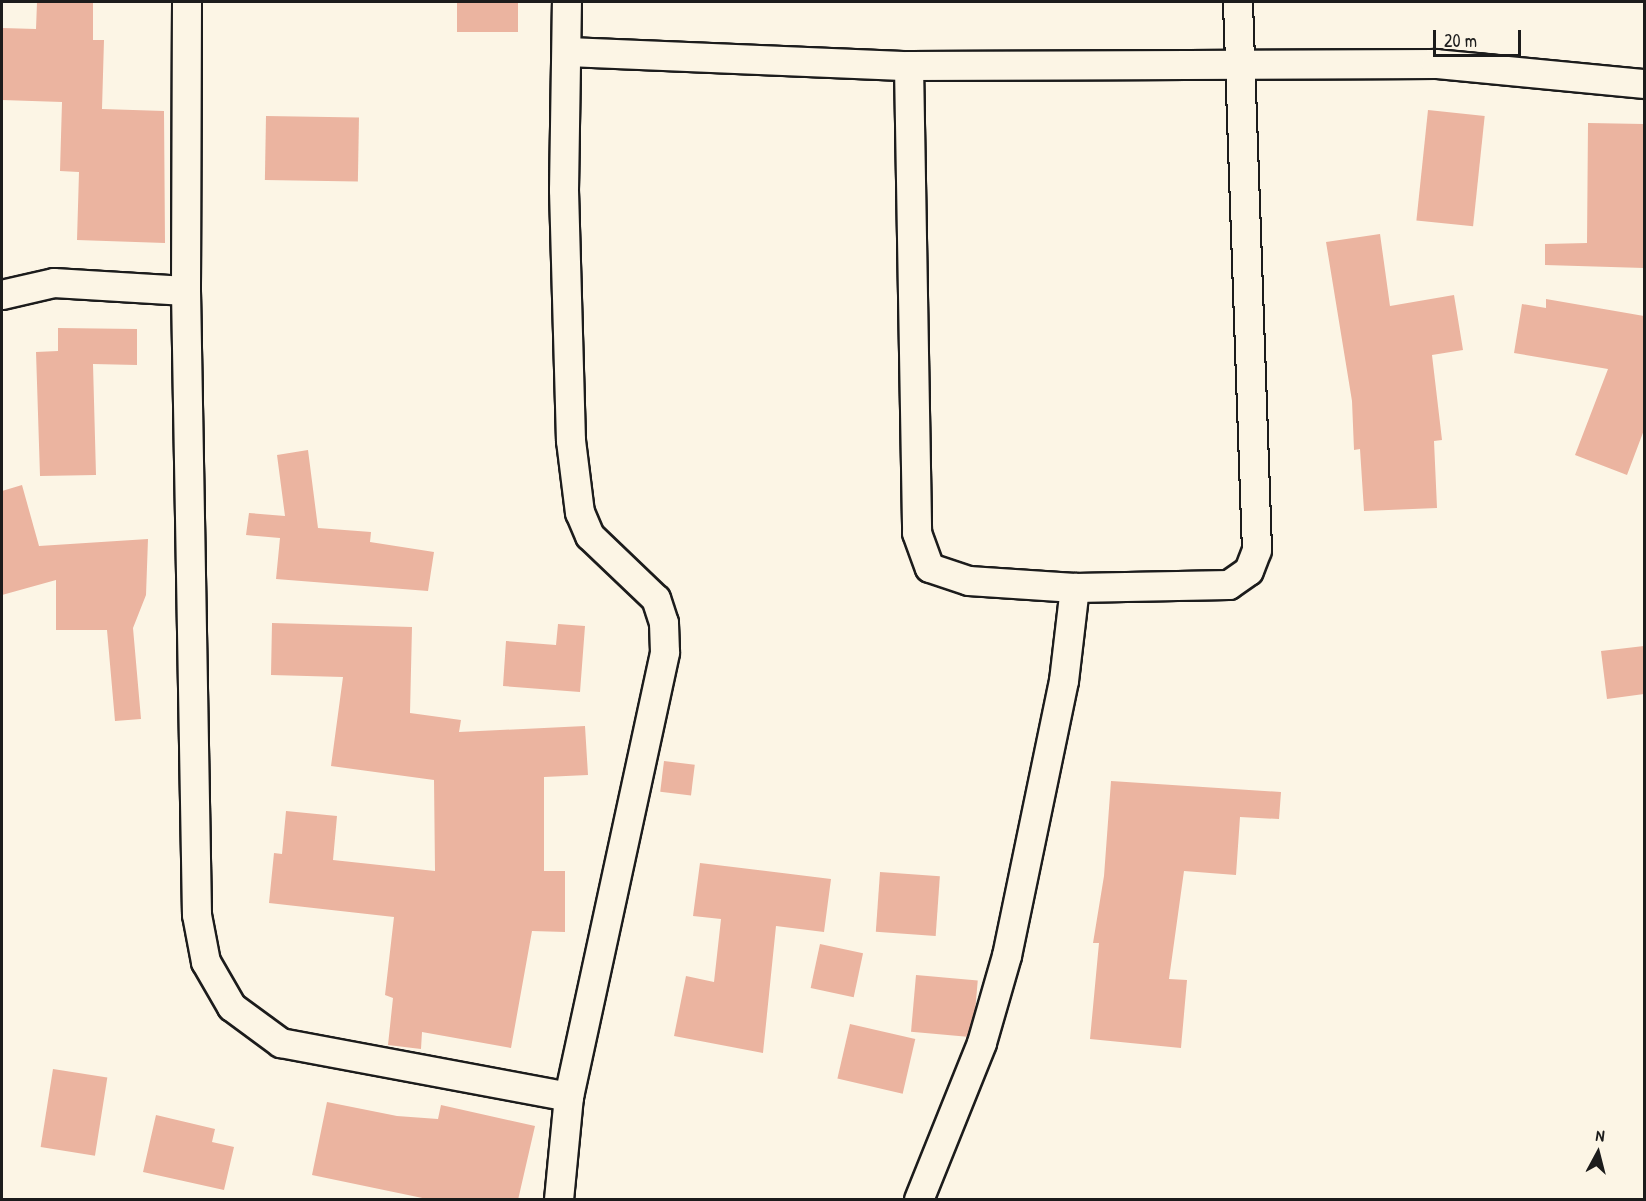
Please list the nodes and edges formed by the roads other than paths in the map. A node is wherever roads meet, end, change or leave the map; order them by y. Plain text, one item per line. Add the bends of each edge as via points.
1 (187, 2) edge
2 (567, 2) edge
3 (1238, 2) edge
4 (568, 52) junction
5 (909, 66) junction
6 (1241, 68) junction
7 (1644, 84) edge
8 (186, 291) junction
9 (2, 295) edge
10 (1075, 588) junction
11 (569, 1097) junction
12 (559, 1200) edge
13 (919, 1200) edge

1 - 8 street
2 - 4 street
3 - 6 street
4 - 5 street
4 - 11 street via 564,190 571,441 580,513 590,536 656,599 664,623 665,652
5 - 6 street
5 - 10 street via 917,533 921,554 930,568 944,576
6 - 7 street via 1436,64
6 - 10 street via 1257,550 1249,571 1229,585
8 - 9 street via 54,283
8 - 11 street via 197,915 206,962 232,1007 281,1043
10 - 13 street via 1065,681 1006,956 982,1043
11 - 12 street

